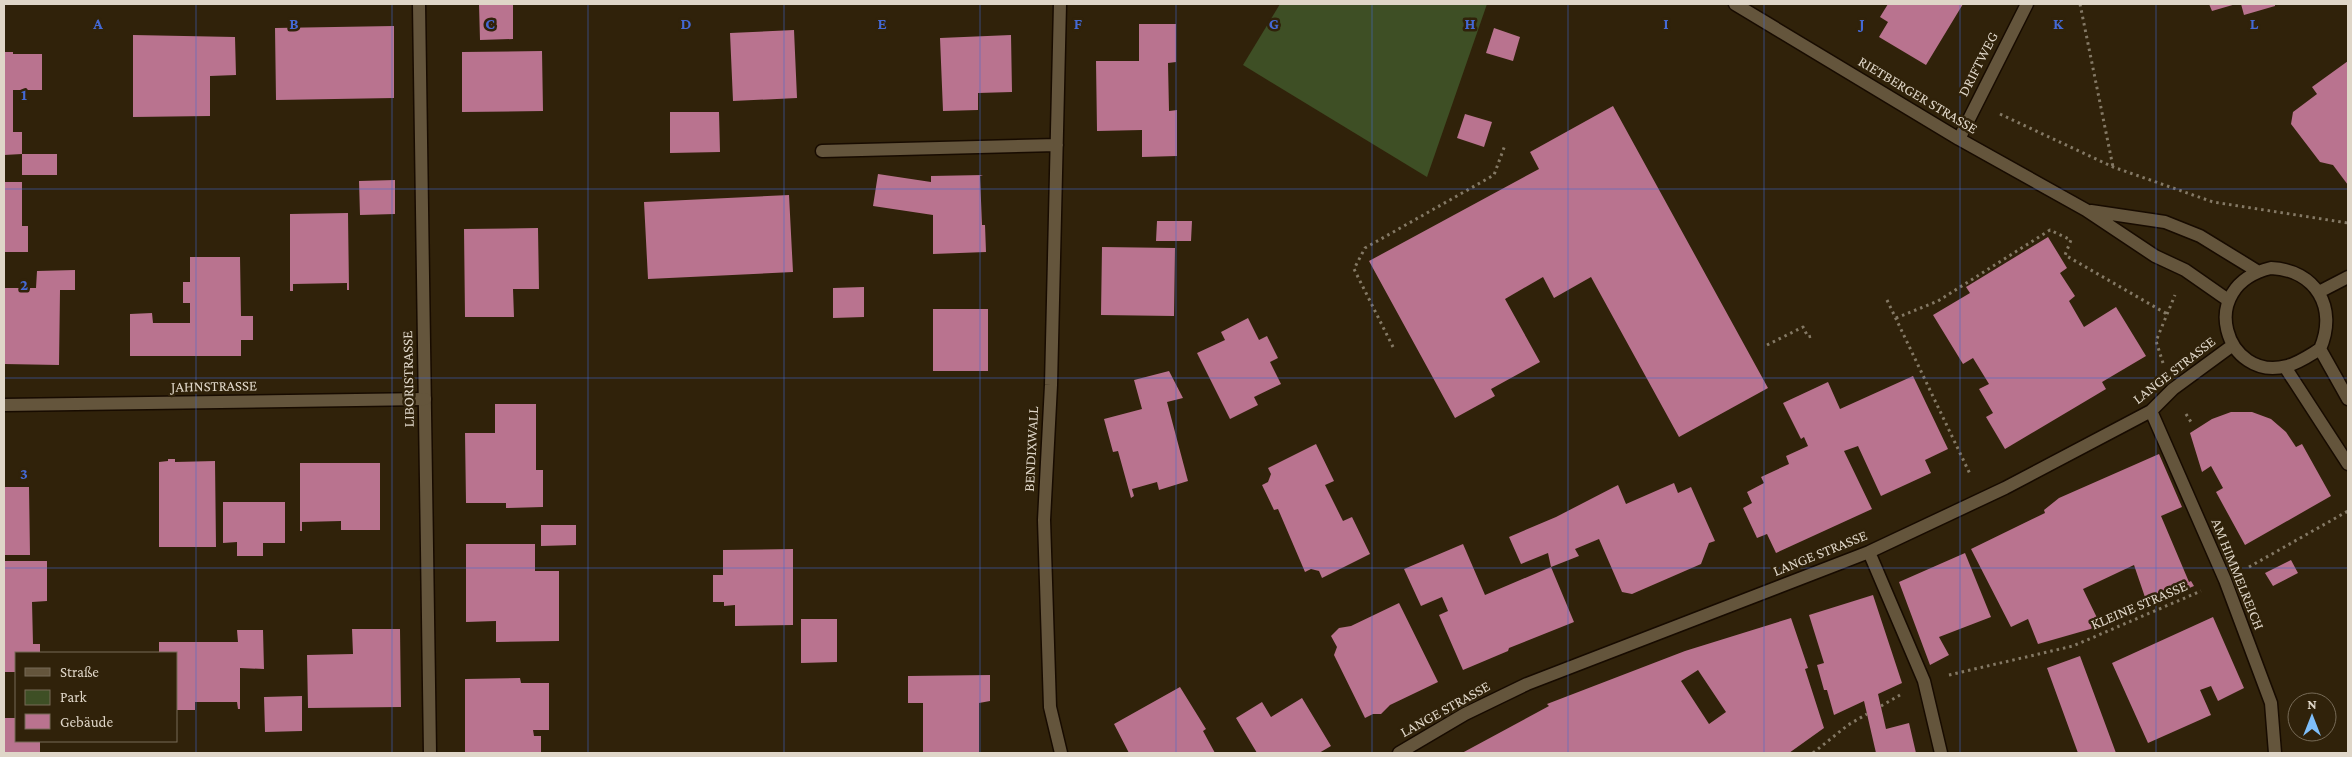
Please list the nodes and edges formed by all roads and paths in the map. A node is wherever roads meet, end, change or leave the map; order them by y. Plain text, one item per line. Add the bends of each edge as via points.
1 (420, 4) edge
2 (1060, 4) edge
3 (1735, 4) edge
4 (2027, 4) edge
5 (2080, 4) edge
6 (1977, 103) junction
7 (1959, 139) junction
8 (1057, 145) junction
9 (1505, 145) dead end
10 (822, 151) dead end
11 (2113, 167) junction
12 (2086, 210) junction
13 (2348, 223) edge
14 (2185, 270) junction
15 (2257, 271) junction
16 (2348, 277) edge
17 (2319, 292) junction
18 (1887, 300) dead end
19 (2228, 300) junction
20 (2167, 314) junction
21 (1896, 318) junction
22 (1812, 336) dead end
23 (1767, 345) dead end
24 (2233, 345) junction
25 (1393, 347) dead end
26 (2320, 349) junction
27 (2285, 367) junction
28 (2172, 390) junction
29 (424, 398) junction
30 (2348, 399) edge
31 (4, 405) edge
32 (2151, 412) junction
33 (2191, 422) dead end
34 (2348, 464) edge
35 (1982, 500) junction
36 (2348, 511) edge
37 (1869, 552) junction
38 (2225, 580) junction
39 (1924, 681) junction
40 (1867, 714) dead end
41 (430, 753) edge
42 (1061, 753) edge
43 (1399, 753) edge
44 (1813, 753) edge
45 (1941, 753) edge
46 (2275, 753) edge

1 - 29 street, LIBORISTRASSE
2 - 8 street, BENDIXWALL
3 - 7 street, RIETBERGER STRASSE
4 - 6 street, DRIFTWEG
5 - 11 path
6 - 7 street, DRIFTWEG
6 - 11 path
7 - 12 street, RIETBERGER STRASSE
8 - 10 street
8 - 42 street, BENDIXWALL via 1044,520 1050,707
9 - 25 path via 1494,174 1365,248 1354,269
11 - 13 path via 2213,202
12 - 14 street, RIETBERGER STRASSE via 2155,256
12 - 15 street, RIETBERGER STRASSE via 2165,222 2200,236
14 - 19 street, RIETBERGER STRASSE
14 - 20 path
15 - 17 street via 2285,268 2310,281
15 - 19 street via 2240,283
16 - 17 street
17 - 26 street via 2328,325
18 - 21 path
19 - 24 street, LANGE STRASSE via 2226,323
20 - 21 path via 2065,255 2071,240 2050,230 1938,301
20 - 28 path via 2156,341
21 - 35 path
22 - 23 path via 1808,337 1803,327
24 - 27 street, LANGE STRASSE via 2256,364 2270,368
24 - 28 street, LANGE STRASSE
26 - 27 street, LANGE STRASSE
26 - 30 street
27 - 34 street
28 - 32 street, LANGE STRASSE
28 - 33 path
29 - 31 street, JAHNSTRASSE
29 - 41 street, LIBORISTRASSE
32 - 35 street, LANGE STRASSE
32 - 38 street, AM HIMMELREICH
35 - 37 street, LANGE STRASSE
36 - 38 path, KLEINE STRASSE
37 - 39 street
37 - 43 street, LANGE STRASSE via 1527,684 1465,714
38 - 39 path, KLEINE STRASSE via 2073,646
38 - 46 street, AM HIMMELREICH via 2271,703
39 - 45 street
40 - 44 path

